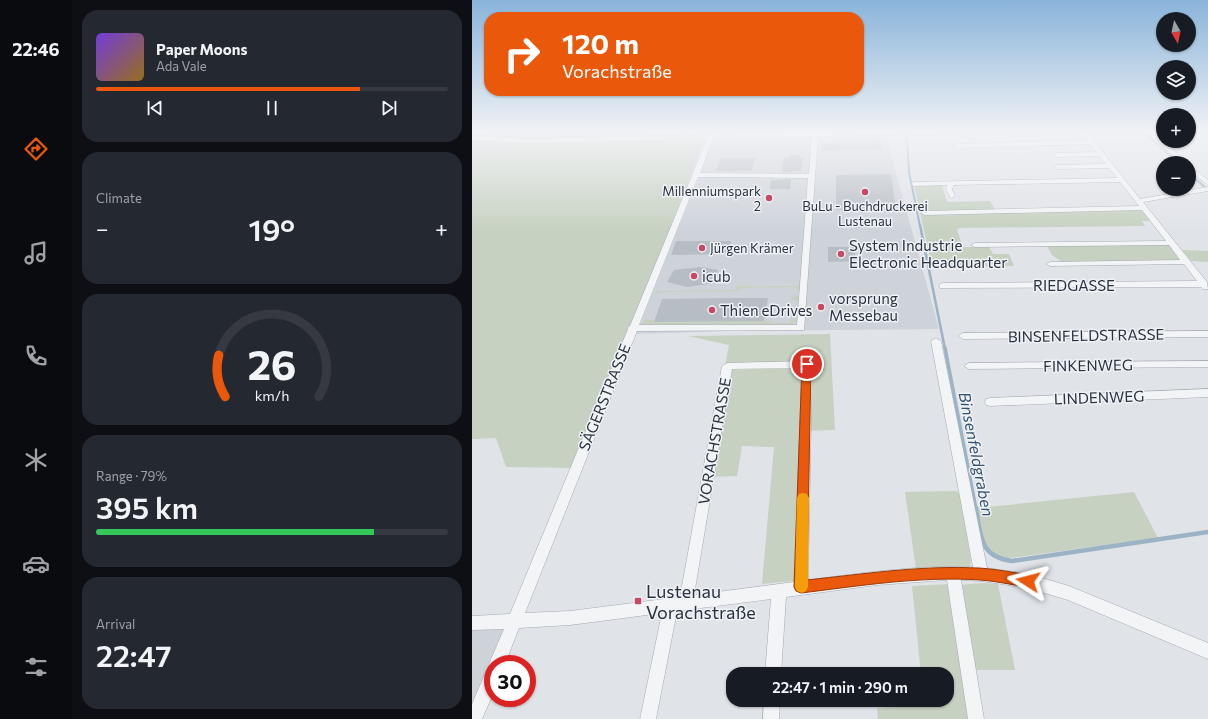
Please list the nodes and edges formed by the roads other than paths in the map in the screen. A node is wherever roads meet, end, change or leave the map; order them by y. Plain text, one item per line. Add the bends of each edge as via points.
1 (698, 166) edge
2 (813, 166) edge
3 (1111, 166) joint
4 (1057, 167) dead end
5 (1196, 173) edge
6 (694, 175) junction
7 (812, 176) junction
8 (1122, 180) junction
9 (952, 183) junction
10 (1208, 183) edge
11 (914, 184) dead end
12 (1205, 189) edge
13 (952, 196) dead end
14 (1138, 200) junction
15 (1144, 208) junction
16 (925, 212) dead end
17 (1172, 243) junction
18 (975, 246) dead end
19 (1187, 262) junction
20 (1050, 264) dead end
21 (943, 286) dead end
22 (1206, 286) edge
23 (632, 328) junction
24 (1208, 334) edge
25 (963, 336) dead end
26 (936, 341) dead end
27 (1208, 364) edge
28 (969, 366) dead end
29 (1208, 393) edge
30 (990, 402) dead end
31 (953, 573) junction
32 (981, 574) junction
33 (801, 587) junction
34 (779, 590) junction
35 (678, 602) junction
36 (514, 621) junction
37 (472, 623) edge
38 (1208, 651) edge
39 (501, 655) edge
40 (774, 667) edge
41 (484, 695) edge
42 (772, 707) edge
43 (474, 719) edge
44 (648, 719) edge
45 (771, 719) edge
46 (976, 719) edge

1 - 6 street, SÄGERSTRASSE
2 - 7 street
3 - 4 street
3 - 8 street
5 - 10 street
6 - 7 street
6 - 23 street, SÄGERSTRASSE
7 - 23 street via 801,328
8 - 9 street
8 - 14 street
9 - 11 street
9 - 13 street via 949,189
12 - 14 street
14 - 15 street
15 - 16 street
15 - 17 street
17 - 18 street
17 - 19 street
19 - 20 street
19 - 22 street
21 - 22 street, RIEDGASSE
23 - 36 street, SÄGERSTRASSE
24 - 25 street, BINSENFELDSTRASSE
26 - 32 street
27 - 28 street, FINKENWEG
29 - 30 street, LINDENWEG
31 - 32 street
31 - 33 street
31 - 46 street
32 - 38 street via 1047,585
33 - 34 street
33 - 35 street, VORACHSTRASSE via 807,364 727,366
34 - 35 street
34 - 40 street
35 - 36 street via 570,618
35 - 44 street, VORACHSTRASSE
36 - 37 street
36 - 39 street, SÄGERSTRASSE
41 - 43 street
42 - 45 street

